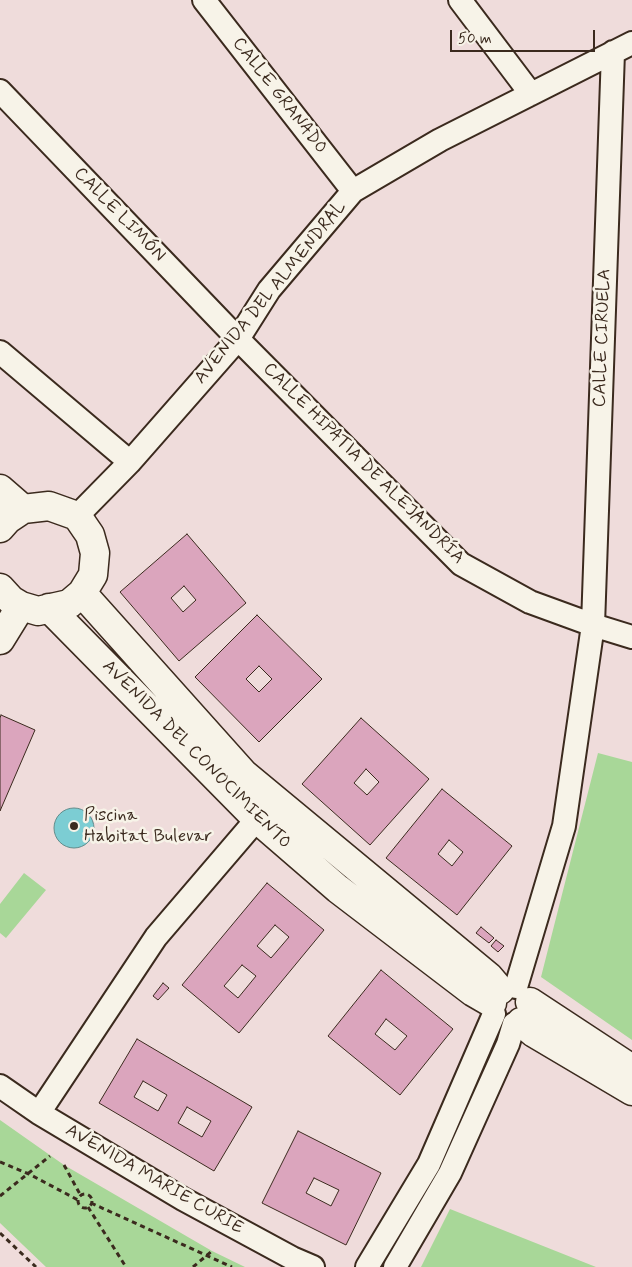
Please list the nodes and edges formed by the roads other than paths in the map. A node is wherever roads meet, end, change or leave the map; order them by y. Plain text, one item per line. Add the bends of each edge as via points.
1 (204, 0) edge
2 (460, 0) edge
3 (623, 47) edge
4 (0, 92) edge
5 (531, 94) junction
6 (354, 191) junction
7 (238, 339) junction
8 (0, 352) edge
9 (130, 462) junction
10 (0, 489) edge
11 (23, 509) junction
12 (77, 516) junction
13 (0, 528) edge
14 (0, 588) edge
15 (82, 593) junction
16 (21, 606) junction
17 (49, 608) junction
18 (592, 625) junction
19 (632, 637) edge
20 (0, 640) edge
21 (257, 819) junction
22 (509, 1006) junction
23 (632, 1069) edge
24 (0, 1086) edge
25 (632, 1091) edge
26 (39, 1112) junction
27 (313, 1267) edge
28 (366, 1267) edge
29 (395, 1267) edge

1 - 6 street, CALLE GRANADO
2 - 5 street
3 - 5 street, AVENIDA DEL ALMENDRAL
3 - 18 street, CALLE CIRUELA
4 - 7 street, CALLE LIMÓN
5 - 6 street, AVENIDA DEL ALMENDRAL via 440,140
6 - 7 street, AVENIDA DEL ALMENDRAL via 269,290
7 - 9 street, AVENIDA DEL ALMENDRAL
7 - 18 street, CALLE HIPATIA DE ALEJANDRÍA via 461,564 530,602
8 - 9 street
9 - 12 street, AVENIDA DEL ALMENDRAL
10 - 11 street
11 - 12 street via 49,506
11 - 13 street
12 - 15 street via 90,535 95,553 93,575
14 - 16 street
15 - 17 street via 69,604
15 - 22 street, AVENIDA DEL CONOCIMIENTO via 244,774 489,977
16 - 17 street via 38,611
16 - 20 street
17 - 21 street, AVENIDA DEL CONOCIMIENTO
18 - 19 street, CALLE HIPATIA DE ALEJANDRÍA
18 - 22 street, CALLE CIRUELA via 564,826
21 - 22 street, AVENIDA DEL CONOCIMIENTO via 338,889 473,992
21 - 26 street via 156,937
22 - 23 street, AVENIDA DEL CONOCIMIENTO
22 - 25 street, AVENIDA DEL CONOCIMIENTO via 534,1033
22 - 28 street via 429,1164
22 - 29 street via 508,1044 450,1173
24 - 26 street, AVENIDA MARIE CURIE
26 - 27 street, AVENIDA MARIE CURIE via 183,1199

